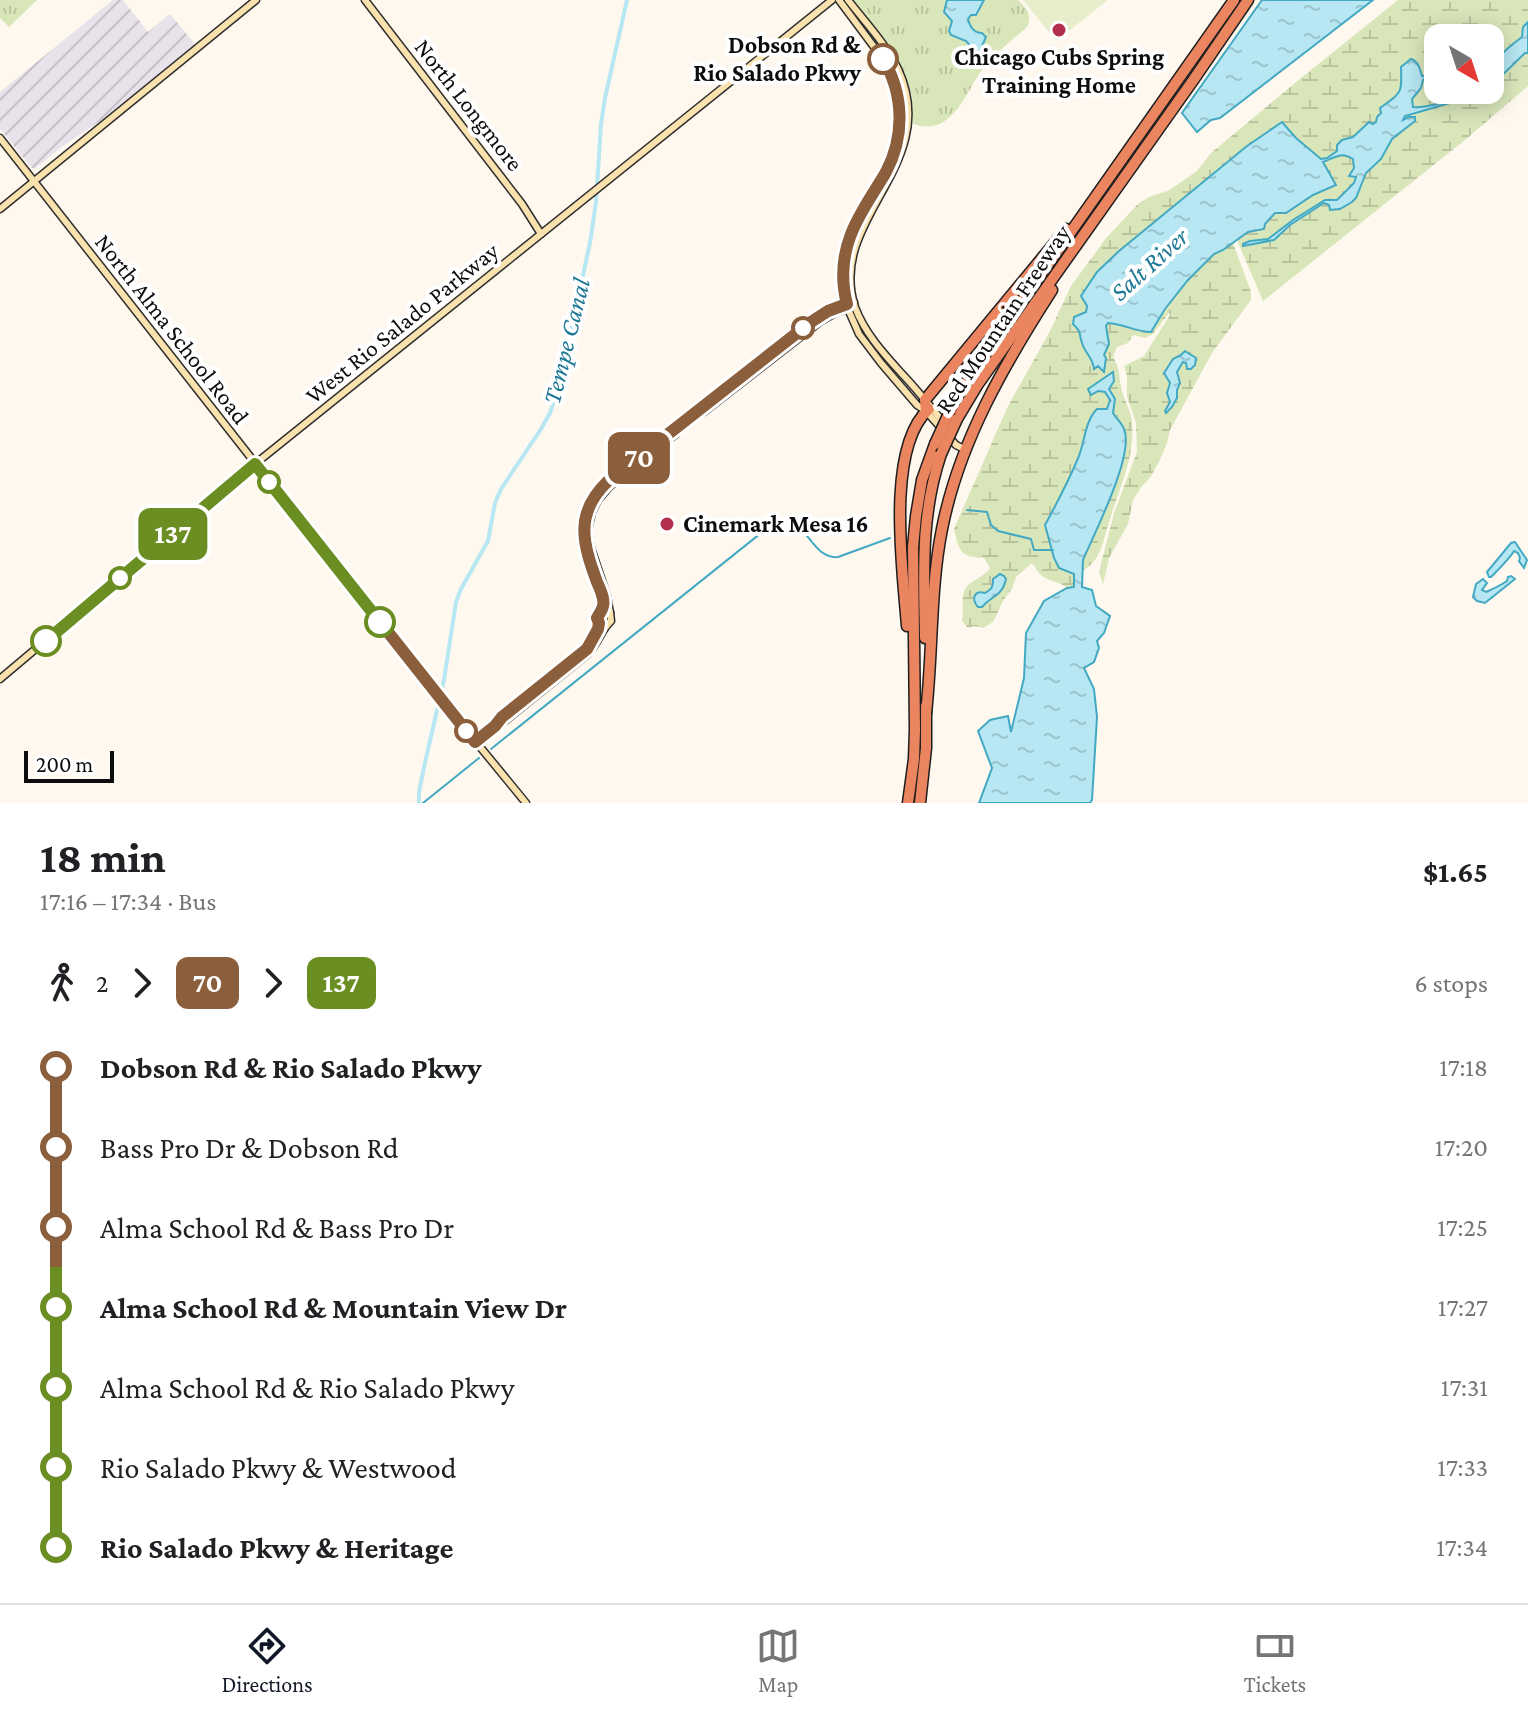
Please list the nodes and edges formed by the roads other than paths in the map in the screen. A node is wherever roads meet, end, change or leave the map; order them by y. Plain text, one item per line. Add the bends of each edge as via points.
1 (256, 0) edge
2 (365, 0) edge
3 (832, 0) edge
4 (839, 0) edge
5 (848, 0) edge
6 (1251, 0) edge
7 (1230, 3) edge
8 (0, 138) edge
9 (33, 181) junction
10 (876, 196) junction
11 (1087, 208) junction
12 (0, 209) edge
13 (541, 234) junction
14 (1073, 249) junction
15 (851, 305) junction
16 (927, 406) junction
17 (953, 415) junction
18 (964, 449) junction
19 (255, 464) junction
20 (601, 611) junction
21 (610, 613) junction
22 (603, 624) junction
23 (914, 655) junction
24 (0, 679) edge
25 (926, 713) junction
26 (475, 742) junction
27 (526, 803) edge
28 (908, 803) edge
29 (920, 803) edge

1 - 9 main road
2 - 13 main road, North Longmore
3 - 13 main road, West Rio Salado Parkway
4 - 10 main road via 880,54 899,100 895,151
5 - 10 main road via 892,59 907,103 901,154
6 - 14 highway, Red Mountain Freeway
7 - 11 highway, Red Mountain Freeway
8 - 9 main road, North Alma School Road
9 - 12 main road
9 - 19 main road, North Alma School Road
10 - 15 main road via 855,246
10 - 15 main road via 851,234 846,252 843,271
11 - 16 highway
11 - 17 highway, Red Mountain Freeway via 961,390
13 - 19 main road, West Rio Salado Parkway
14 - 17 highway, Red Mountain Freeway
14 - 18 highway via 994,384
15 - 16 main road via 865,343 917,405
15 - 20 main road via 811,322 598,492 587,511 583,535 602,596
15 - 21 main road via 811,328 602,494 588,533
16 - 18 main road
16 - 23 highway via 909,446 901,488 907,630
17 - 23 highway, Red Mountain Freeway, bridge via 935,444 916,516
17 - 25 highway, Red Mountain Freeway, bridge via 931,488 923,549
18 - 25 highway via 939,547
19 - 24 main road, West Rio Salado Parkway
19 - 26 main road, North Alma School Road
20 - 21 main road
20 - 22 main road via 597,618
21 - 22 main road via 612,619
22 - 26 main road via 596,645 583,659
23 - 28 highway, Red Mountain Freeway via 914,759
25 - 29 highway, Red Mountain Freeway
26 - 27 main road, North Alma School Road

